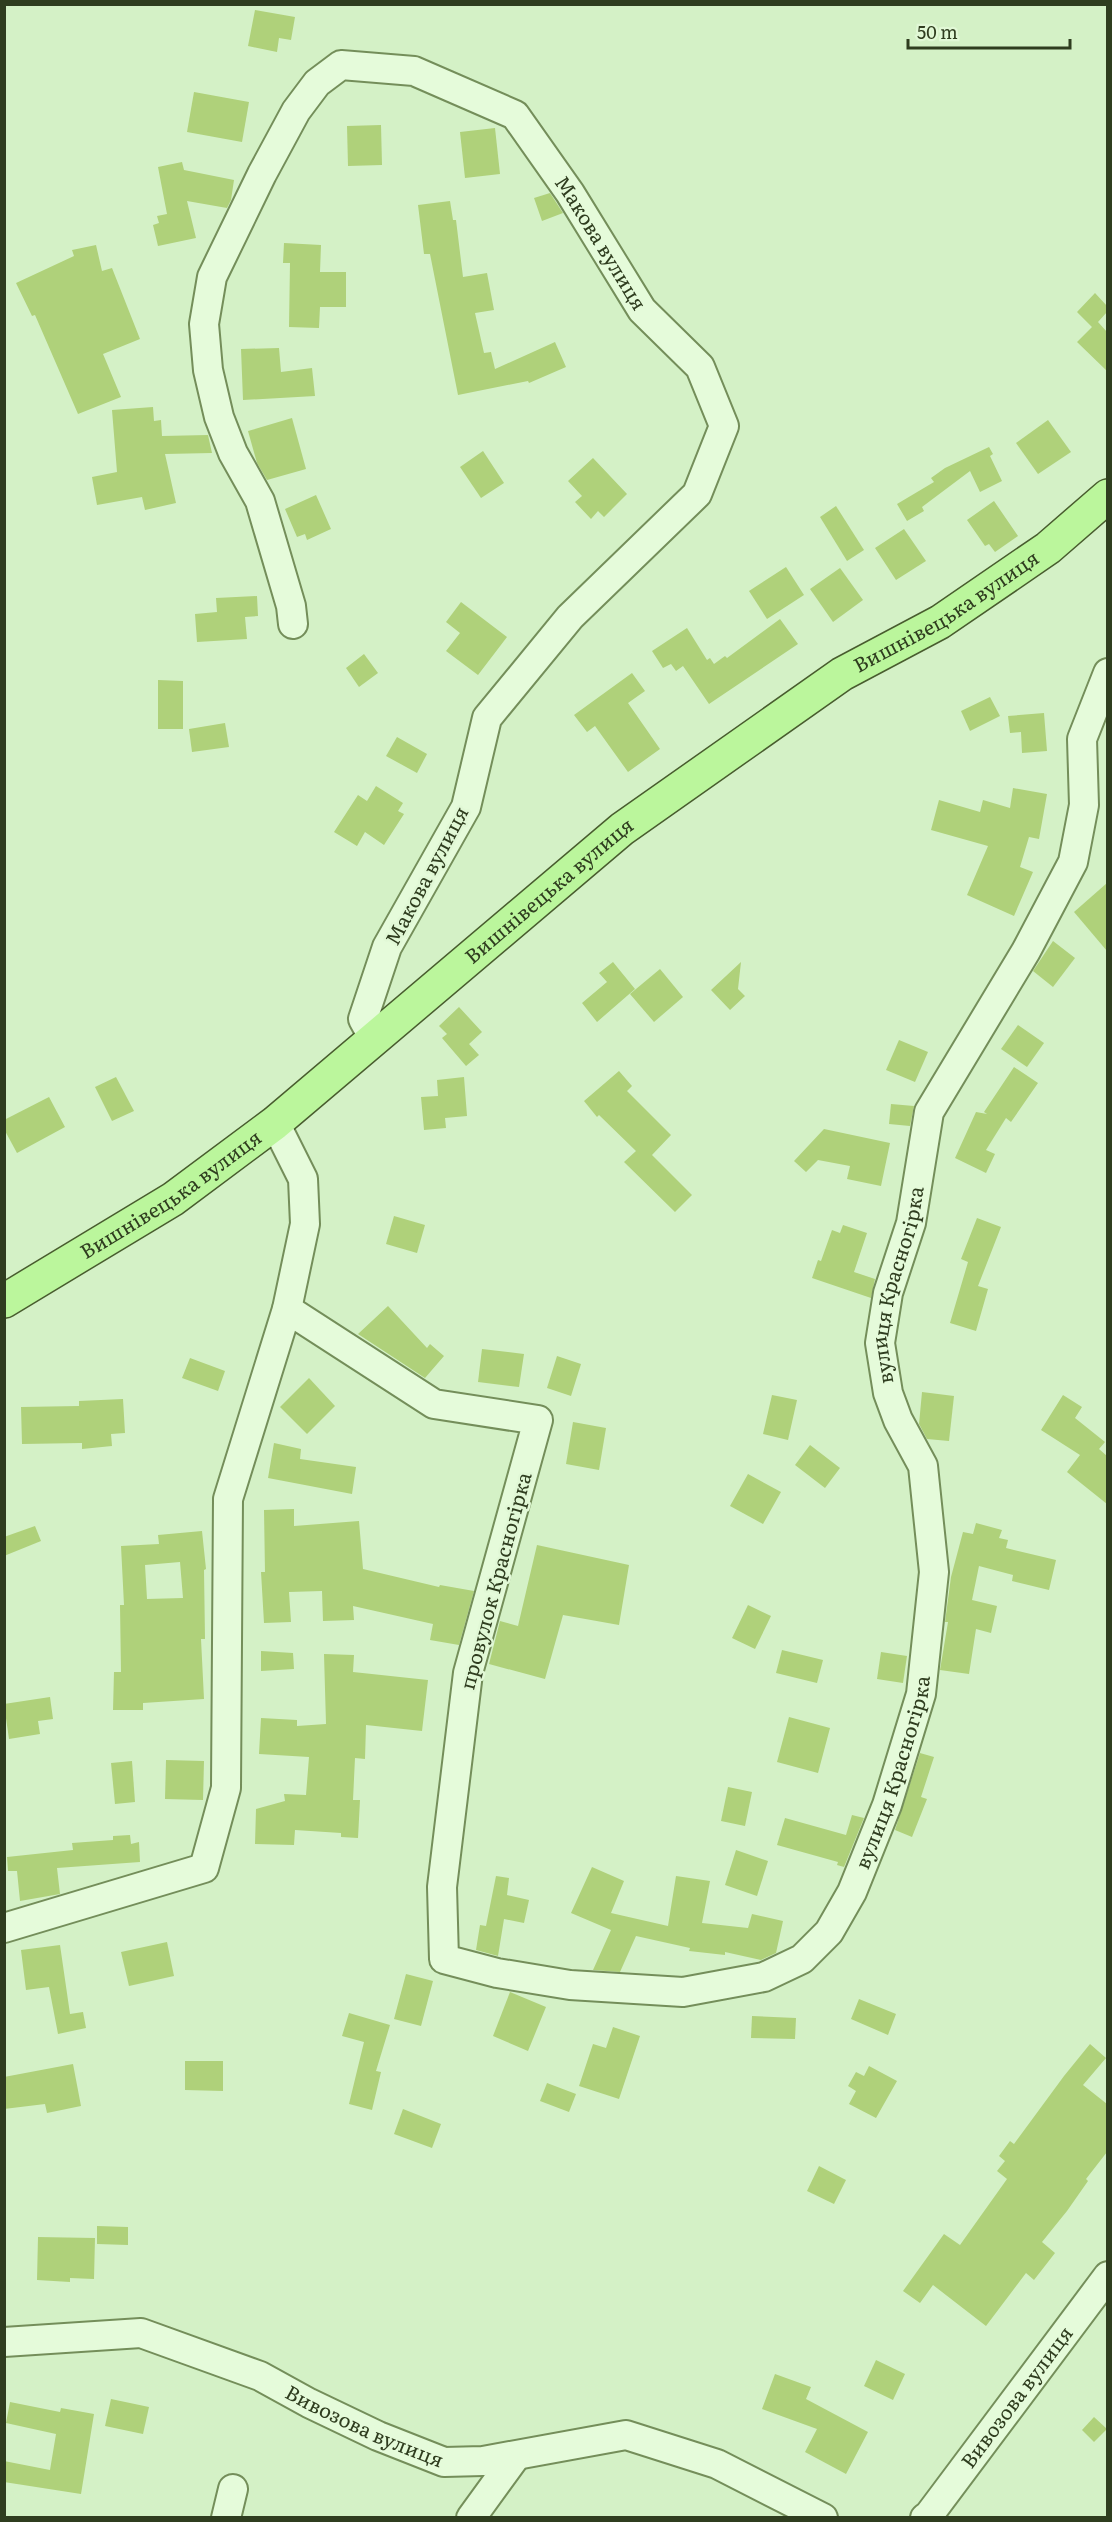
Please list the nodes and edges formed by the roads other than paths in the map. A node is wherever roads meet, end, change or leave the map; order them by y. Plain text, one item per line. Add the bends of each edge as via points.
1 (1107, 496) edge
2 (293, 624) dead end
3 (1107, 673) edge
4 (374, 1039) junction
5 (274, 1123) junction
6 (4, 1302) edge
7 (287, 1308) junction
8 (4, 1928) edge
9 (683, 1992) joint
10 (1107, 2276) edge
11 (4, 2342) edge
12 (516, 2456) junction
13 (233, 2489) dead end
14 (226, 2517) edge
15 (471, 2517) edge
16 (823, 2517) edge
17 (925, 2517) edge

1 - 4 main road, Вишнівецька вулиця via 1048,548 940,622 842,674 622,829
2 - 4 street, Макова вулиця via 260,501 232,453 208,370 204,324 212,277 296,111 317,83 341,65 414,71 515,115 570,193 642,310 700,367 724,426 697,494 570,617 487,718 466,807 387,947 363,1019
3 - 9 street, вулиця Красногірка via 1082,739 1084,805 1073,862 1026,951 928,1112 911,1223 888,1293 880,1343 888,1393 923,1466 934,1572 921,1694 894,1784 852,1892 815,1948 802,1959 764,1977
4 - 5 main road, Вишнівецька вулиця
5 - 6 main road, Вишнівецька вулиця via 173,1199
5 - 7 street via 303,1179 305,1224
7 - 8 street via 228,1499 226,1788 204,1868
7 - 9 street, провулок Красногірка via 434,1404 538,1420 468,1673 442,1887 444,1959 497,1973 570,1985
10 - 17 street, Вивозова вулиця
11 - 12 street, Вивозова вулиця via 141,2333 260,2376 378,2436 444,2462
12 - 15 street
12 - 16 street, Вивозова вулиця via 626,2435 717,2464
13 - 14 street

